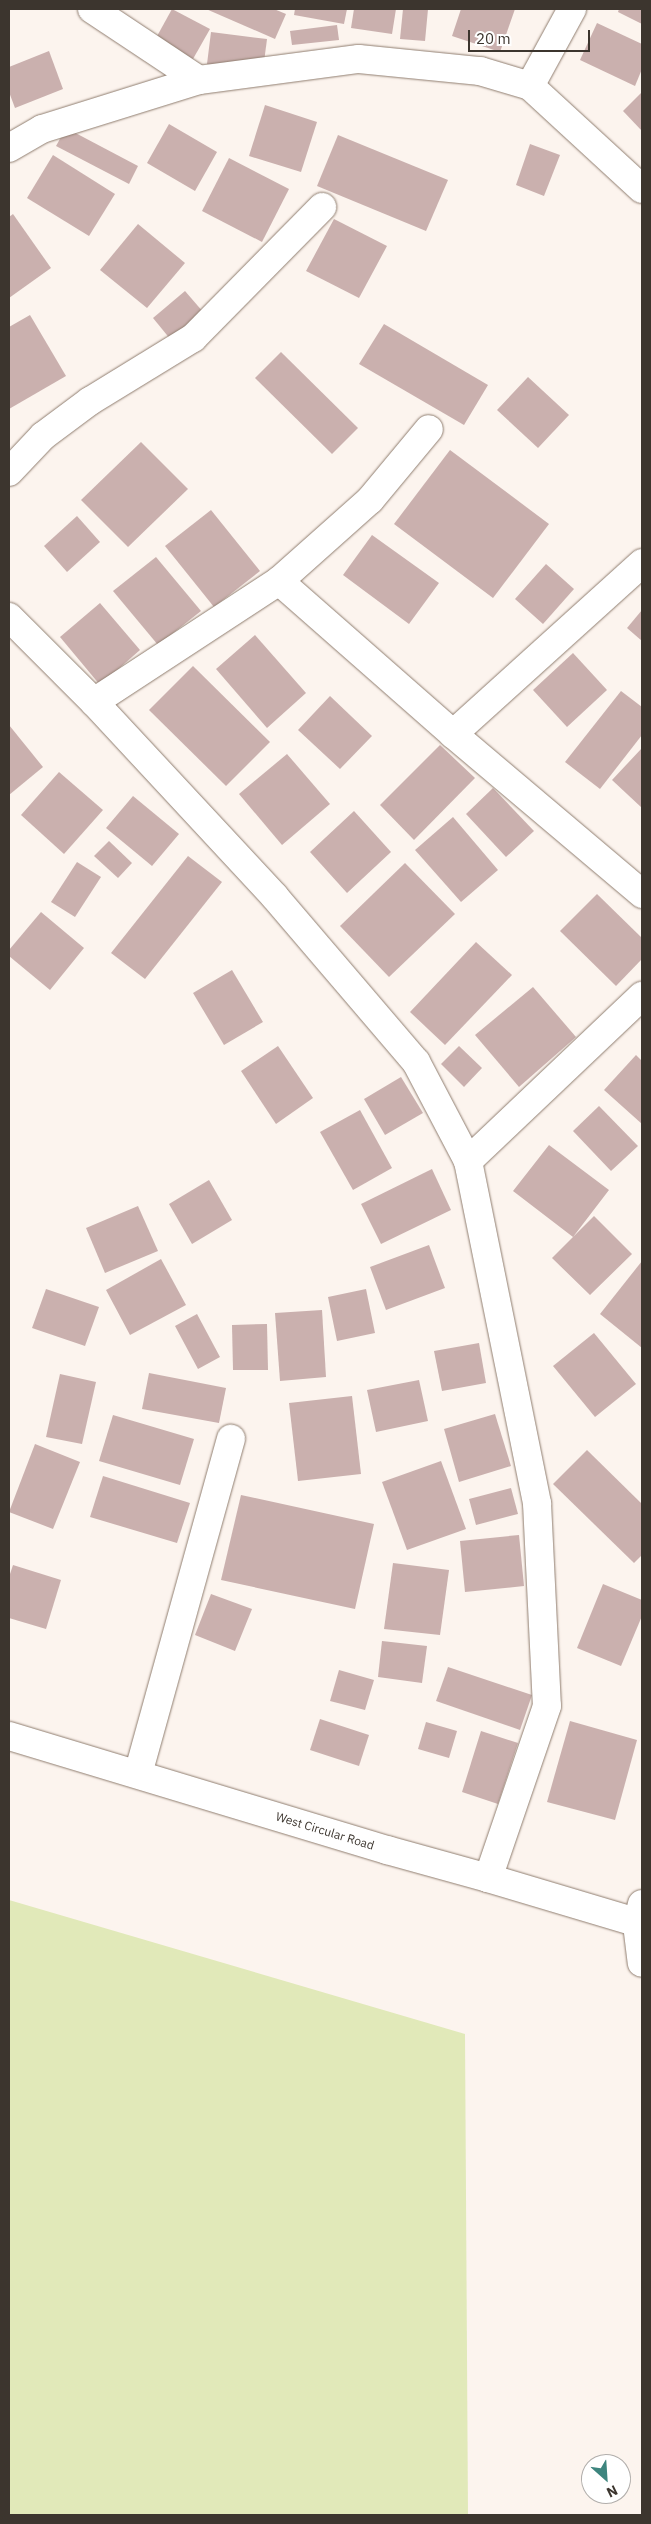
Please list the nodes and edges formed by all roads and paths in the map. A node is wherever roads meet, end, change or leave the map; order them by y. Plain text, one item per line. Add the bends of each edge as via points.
1 (92, 9) edge
2 (572, 9) edge
3 (199, 80) junction
4 (530, 86) junction
5 (9, 148) edge
6 (642, 189) edge
7 (322, 207) dead end
8 (429, 429) dead end
9 (9, 472) edge
10 (642, 562) edge
11 (279, 581) junction
12 (9, 617) edge
13 (94, 702) junction
14 (453, 734) junction
15 (642, 894) edge
16 (642, 996) edge
17 (468, 1162) junction
18 (231, 1439) dead end
19 (9, 1736) edge
20 (138, 1774) junction
21 (488, 1878) junction
22 (640, 1917) edge
23 (642, 1963) edge

1 - 3 street
2 - 4 street
3 - 4 street via 358,58 480,71
3 - 5 street via 42,129
4 - 6 street
7 - 9 street via 193,338 90,401 43,436
8 - 11 street via 370,500
10 - 14 street
11 - 13 street
11 - 14 street
12 - 13 street
13 - 17 street via 275,897 416,1062
14 - 15 street
16 - 17 street
17 - 21 street via 537,1502 547,1706
18 - 20 street
19 - 20 street, West Circular Road
20 - 21 street, West Circular Road
21 - 22 street, West Circular Road
22 - 23 street

